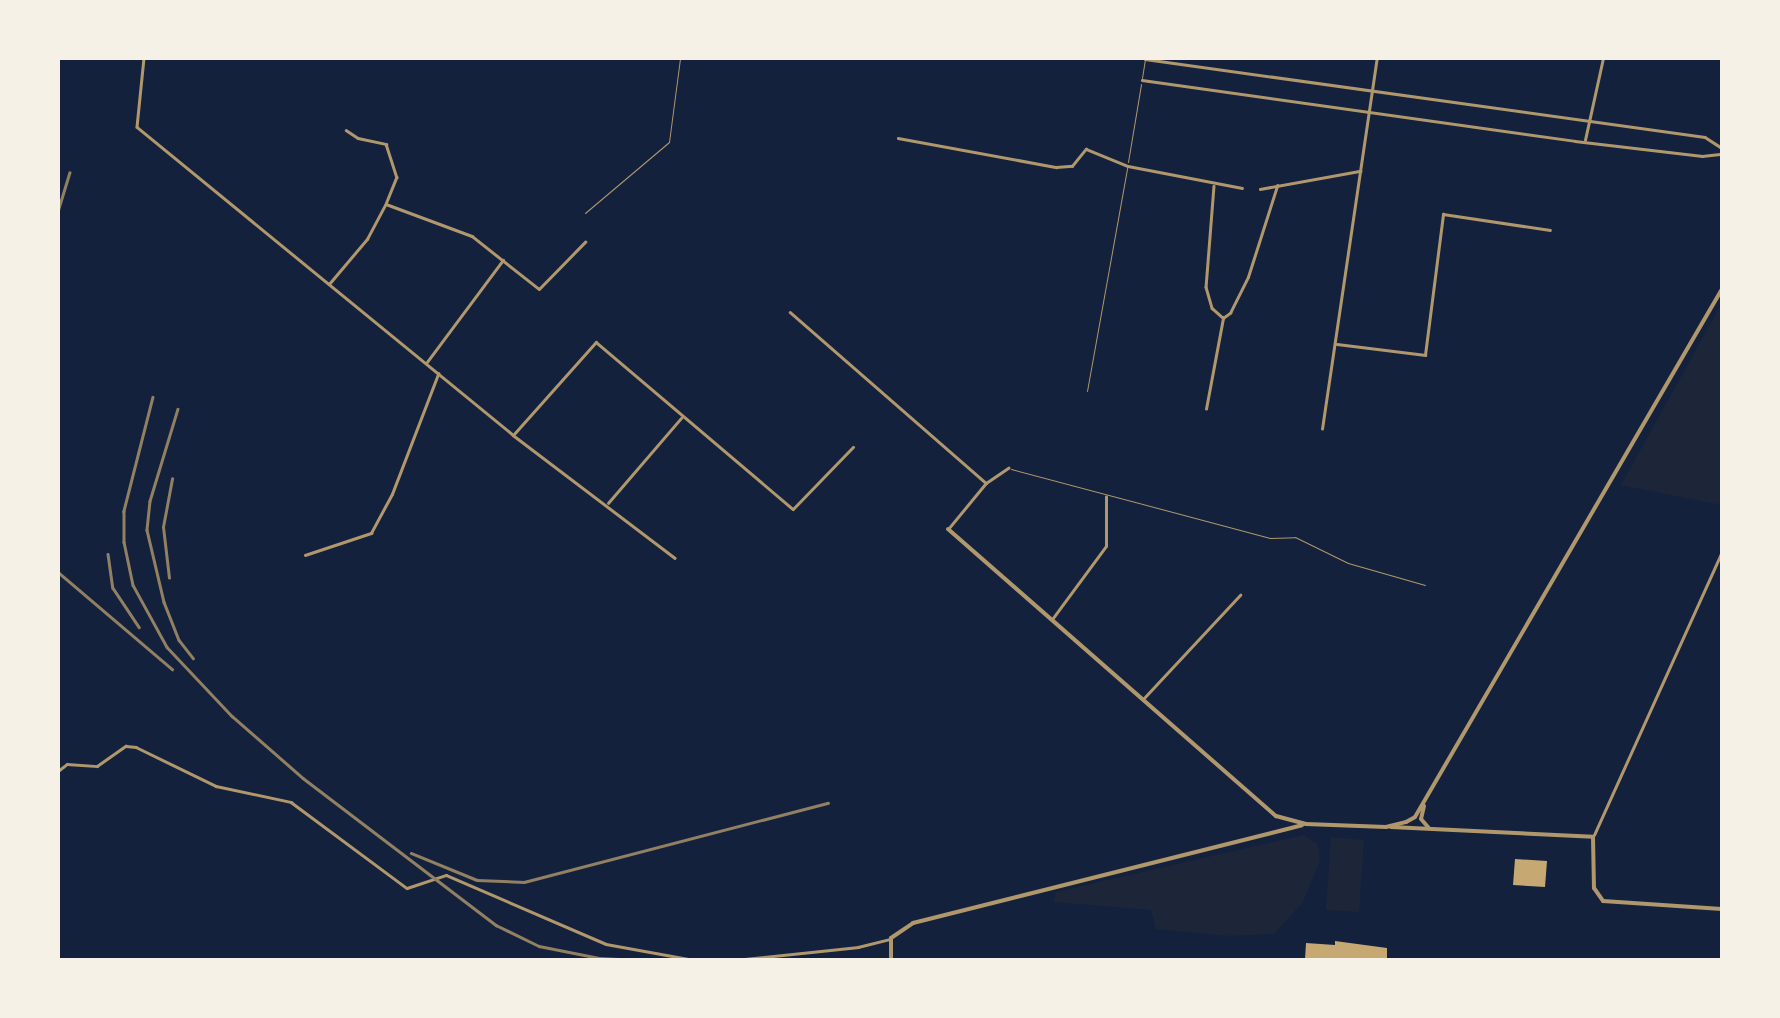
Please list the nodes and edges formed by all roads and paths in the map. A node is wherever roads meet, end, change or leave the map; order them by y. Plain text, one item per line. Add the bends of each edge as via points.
1 (144, 58) edge
2 (680, 58) edge
3 (1133, 58) edge
4 (1145, 58) edge
5 (1377, 58) edge
6 (1602, 58) edge
7 (1142, 80) junction
8 (1373, 90) junction
9 (1370, 113) junction
10 (1589, 120) junction
11 (346, 130) dead end
12 (898, 138) dead end
13 (1584, 141) junction
14 (1722, 151) edge
15 (1128, 166) junction
16 (1361, 171) junction
17 (1214, 182) junction
18 (1278, 186) junction
19 (1242, 188) dead end
20 (1260, 189) dead end
21 (386, 204) junction
22 (585, 213) dead end
23 (1550, 230) dead end
24 (585, 242) dead end
25 (503, 260) junction
26 (329, 285) junction
27 (1722, 290) edge
28 (790, 312) dead end
29 (1223, 318) junction
30 (1335, 344) junction
31 (426, 363) junction
32 (438, 373) junction
33 (1087, 391) dead end
34 (1206, 409) dead end
35 (682, 416) junction
36 (1322, 429) dead end
37 (513, 435) junction
38 (854, 448) dead end
39 (1008, 468) joint
40 (986, 483) junction
41 (1106, 496) junction
42 (608, 504) junction
43 (948, 529) joint
44 (1722, 552) edge
45 (305, 555) dead end
46 (675, 558) dead end
47 (1425, 585) dead end
48 (1240, 594) dead end
49 (1053, 619) junction
50 (1143, 699) junction
51 (58, 771) edge
52 (1427, 796) junction
53 (1306, 824) junction
54 (1386, 827) junction
55 (1430, 829) junction
56 (1593, 836) junction
57 (1722, 909) edge
58 (891, 938) junction
59 (694, 960) edge
60 (735, 960) edge
61 (891, 960) edge

1 - 26 street via 136,127
2 - 22 lane via 669,142
3 - 4 lane
4 - 7 lane
4 - 8 street
5 - 8 street
6 - 10 street
7 - 9 street
7 - 15 lane
8 - 9 street
8 - 10 street
9 - 13 street
9 - 16 street
10 - 13 street
10 - 14 street via 1705,137
11 - 21 street via 386,144 398,177
12 - 15 street via 1056,167 1072,166 1086,149
13 - 14 street via 1702,156
15 - 17 street
15 - 33 lane
16 - 18 street
16 - 30 street
17 - 19 street
17 - 29 street via 1206,287
18 - 20 street
18 - 29 street via 1248,278
21 - 25 street via 472,236
21 - 26 street
23 - 30 street via 1442,214 1425,355
24 - 25 street via 539,289
25 - 31 street
26 - 31 street
27 - 52 street
28 - 40 street
29 - 34 street
30 - 36 street
31 - 32 street
32 - 37 street
32 - 45 street via 371,533
35 - 37 street via 596,342
35 - 38 street via 793,509
35 - 42 street
37 - 42 street
39 - 40 street
39 - 41 lane
40 - 43 street
41 - 47 lane via 1270,538 1295,537 1348,563
41 - 49 street via 1106,546
42 - 46 street
43 - 49 street
44 - 56 street
48 - 50 street
49 - 50 street
50 - 53 street via 1276,816
51 - 59 street via 66,764 97,766 126,746 136,747 216,786 291,802 407,888 446,875 606,944
52 - 54 street via 1415,817
52 - 55 street via 1420,819
53 - 54 street
53 - 58 street via 912,923
54 - 55 street
55 - 56 street
56 - 57 street via 1598,898
58 - 60 street
58 - 61 street

